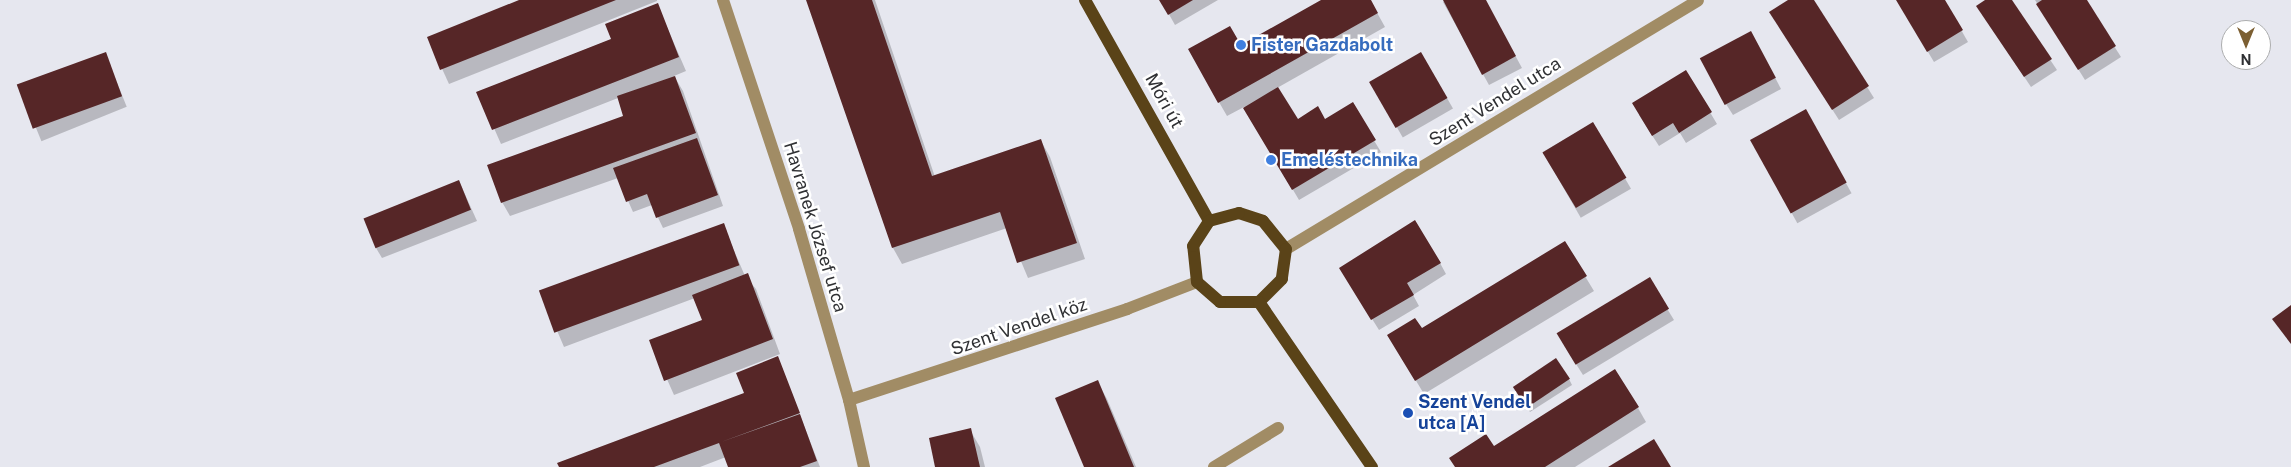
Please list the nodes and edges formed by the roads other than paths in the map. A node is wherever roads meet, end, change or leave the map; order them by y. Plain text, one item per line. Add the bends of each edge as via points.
1 (723, 0) edge
2 (1085, 0) edge
3 (1698, 0) edge
4 (1209, 221) junction
5 (1286, 249) junction
6 (1197, 282) junction
7 (1259, 302) junction
8 (849, 400) junction
9 (1278, 428) dead end
10 (864, 467) edge
11 (1214, 467) edge
12 (1372, 467) edge

1 - 8 street, Havranek József utca via 799,229
2 - 4 main road, Móri út
3 - 5 street, Szent Vendel utca
4 - 5 main road via 1239,213 1263,221
4 - 6 main road via 1193,246
5 - 7 main road via 1282,279
6 - 7 main road via 1220,302
6 - 8 street, Szent Vendel köz via 1109,316
7 - 12 main road
8 - 10 street, Havranek József utca
9 - 11 street

